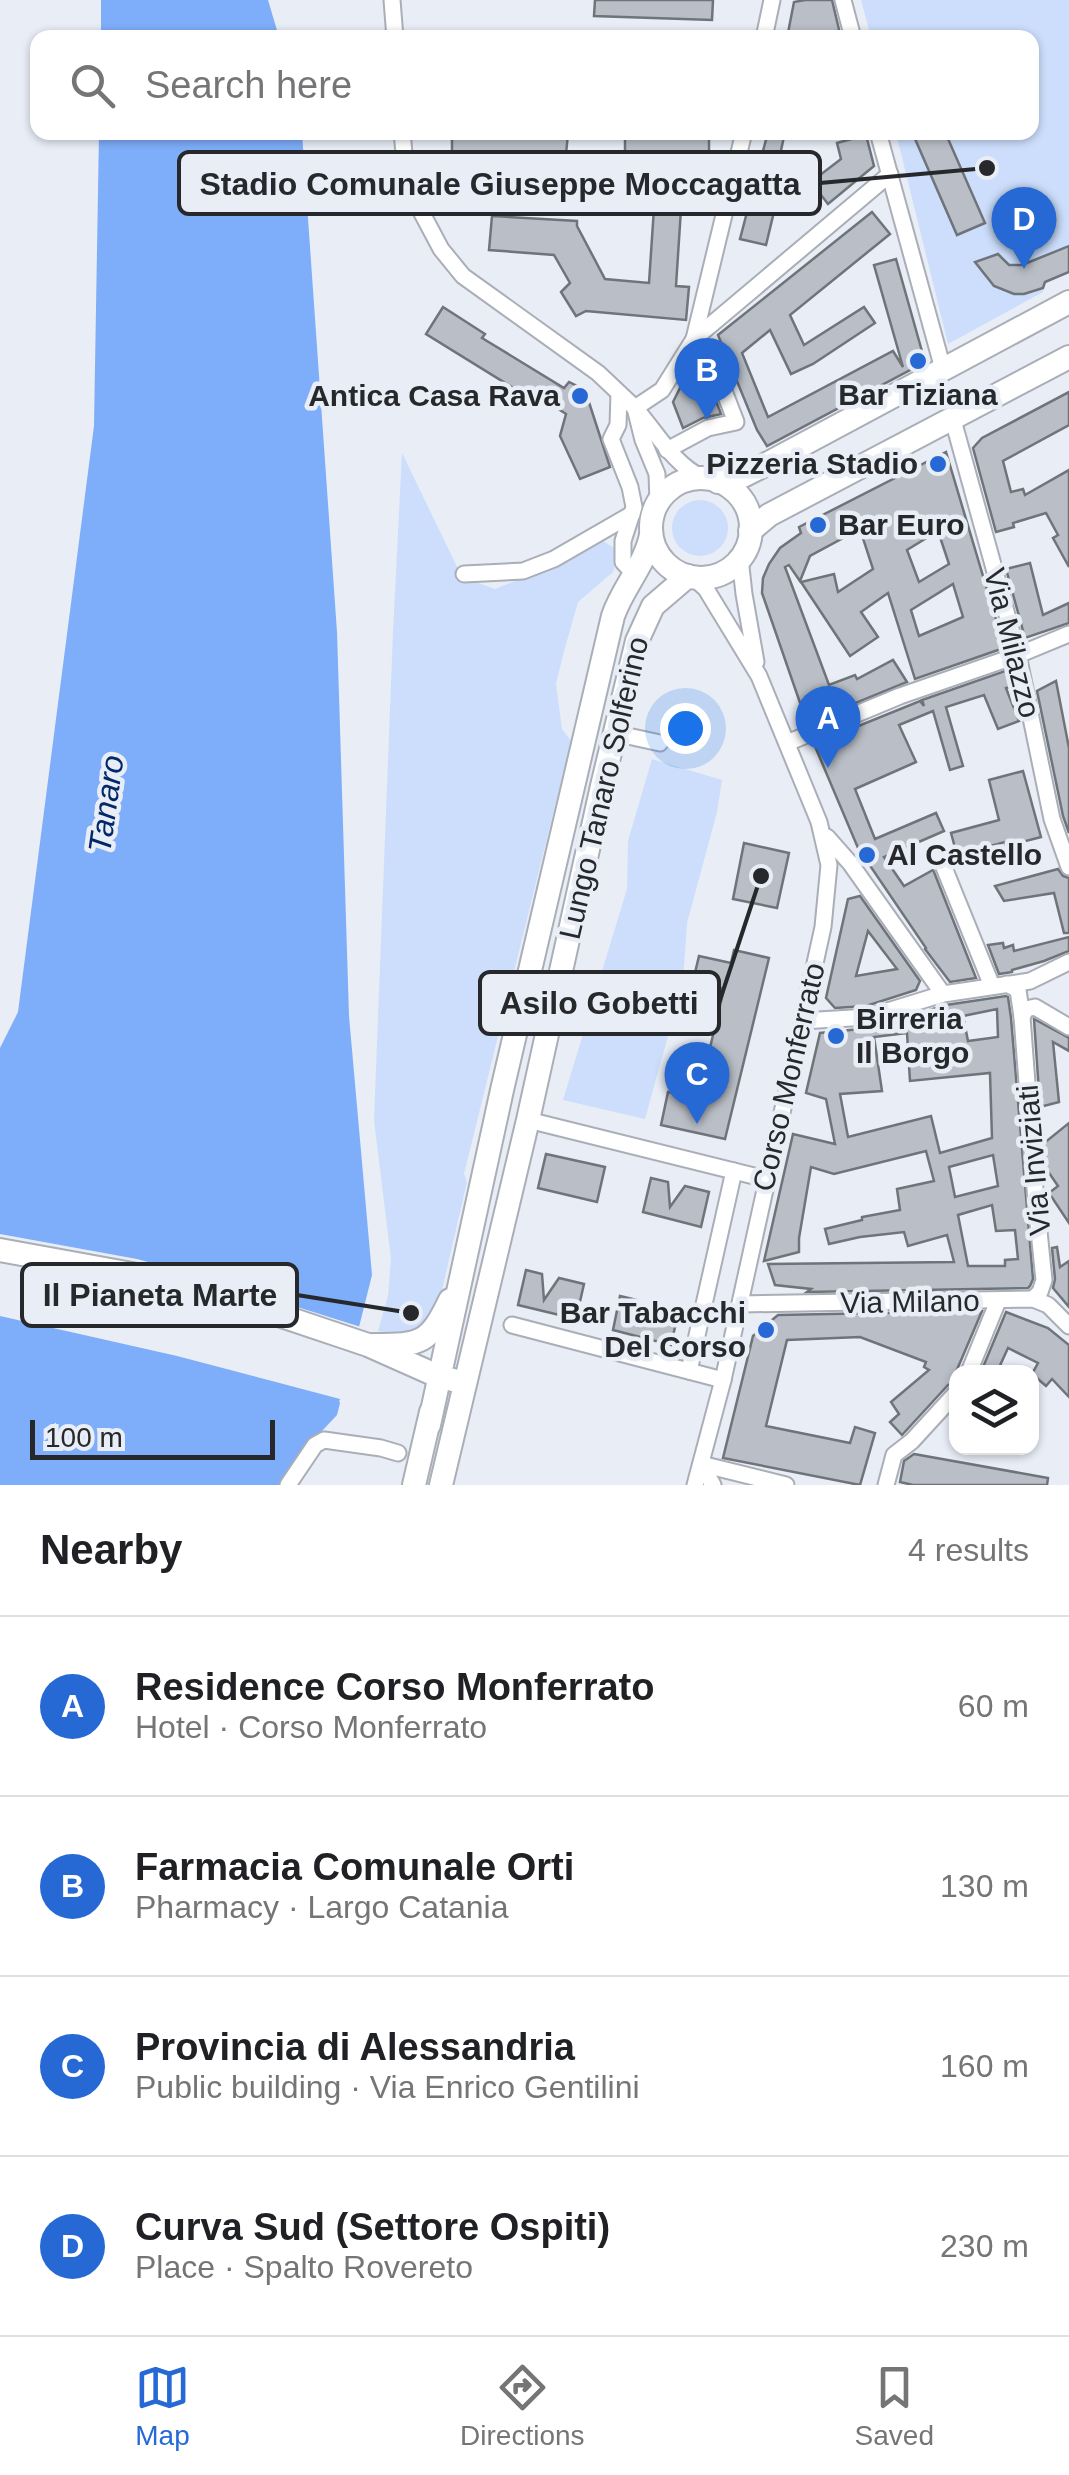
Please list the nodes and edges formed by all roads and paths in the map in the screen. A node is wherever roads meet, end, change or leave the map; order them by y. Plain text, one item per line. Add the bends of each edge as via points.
1 (392, 0) edge
2 (772, 0) edge
3 (843, 0) edge
4 (394, 30) edge
5 (766, 30) edge
6 (851, 30) edge
7 (402, 140) edge
8 (742, 140) edge
9 (880, 140) edge
10 (404, 166) junction
11 (890, 174) junction
12 (732, 187) junction
13 (1069, 302) edge
14 (694, 339) junction
15 (1069, 357) edge
16 (944, 369) junction
17 (619, 393) junction
18 (635, 408) junction
19 (953, 420) junction
20 (667, 450) junction
21 (711, 480) junction
22 (658, 502) junction
23 (632, 514) junction
24 (750, 531) junction
25 (651, 535) junction
26 (740, 558) junction
27 (464, 574) dead end
28 (634, 574) junction
29 (690, 577) junction
30 (1069, 634) edge
31 (1018, 655) junction
32 (758, 676) junction
33 (614, 734) junction
34 (660, 742) dead end
35 (788, 743) junction
36 (822, 831) junction
37 (943, 865) dead end
38 (1069, 868) edge
39 (1069, 962) edge
40 (1046, 975) junction
41 (999, 985) junction
42 (944, 994) junction
43 (1032, 1011) junction
44 (802, 1021) junction
45 (1069, 1027) edge
46 (528, 1120) junction
47 (734, 1171) junction
48 (766, 1179) junction
49 (468, 1245) junction
50 (0, 1250) edge
51 (1032, 1299) junction
52 (998, 1301) junction
53 (740, 1304) junction
54 (512, 1324) dead end
55 (1069, 1326) edge
56 (385, 1350) junction
57 (972, 1365) edge
58 (688, 1370) junction
59 (441, 1371) junction
60 (468, 1375) junction
61 (722, 1380) junction
62 (949, 1401) edge
63 (429, 1425) junction
64 (398, 1453) dead end
65 (700, 1464) junction
66 (443, 1476) edge
67 (288, 1485) edge
68 (414, 1485) edge
69 (696, 1485) edge
70 (712, 1485) edge
71 (786, 1485) edge
72 (886, 1485) edge

1 - 4 street
2 - 5 street
3 - 6 street
7 - 10 street
8 - 12 street
9 - 11 street
10 - 12 street
10 - 17 street via 440,249 464,276
11 - 14 street
11 - 16 street
12 - 14 street
13 - 16 main road
14 - 18 street via 662,390
14 - 20 street via 736,422
15 - 19 main road
16 - 21 main road via 752,472
17 - 18 street
17 - 23 street via 611,439 630,487
18 - 20 street
18 - 22 street via 657,474
19 - 24 main road
19 - 31 street, Via Milazzo
20 - 21 street
21 - 22 main road via 689,480
21 - 24 main road via 741,500
22 - 25 main road
23 - 27 street via 554,559 523,570
23 - 28 street via 623,562
24 - 26 main road
25 - 28 main road, Lungo Tanaro Solferino
25 - 29 main road via 660,558
26 - 29 main road via 721,574
26 - 32 street, Corso Monferrato
28 - 49 main road, Lungo Tanaro Solferino via 613,616
29 - 32 street, Corso Monferrato via 706,589
29 - 33 main road, Lungo Tanaro Solferino via 647,614
30 - 31 street
31 - 35 street
31 - 38 street, Via Milazzo
32 - 35 street, Corso Monferrato
33 - 34 street
33 - 46 main road, Lungo Tanaro Solferino
35 - 36 street, Corso Monferrato
36 - 42 street
36 - 44 street, Corso Monferrato via 830,865 827,903
37 - 41 street
39 - 40 street
40 - 41 street
40 - 43 street via 1024,992
41 - 42 street
41 - 43 street via 1018,990
42 - 44 street via 868,1017
43 - 45 street
43 - 51 street, Via Inviziati via 1044,1280
44 - 48 street, Corso Monferrato
46 - 47 street
46 - 60 main road, Lungo Tanaro Solferino
47 - 48 street
47 - 58 street, Corso Monferrato
48 - 53 street, Corso Monferrato
49 - 56 main road, Lungo Tanaro Solferino via 438,1325 418,1341
49 - 59 main road, Lungo Tanaro Solferino
50 - 56 main road via 182,1286
51 - 52 street, Via Milano
51 - 55 street
52 - 53 street, Via Milano
52 - 57 street
53 - 61 street, Corso Monferrato
54 - 58 street
56 - 59 main road
56 - 63 main road via 429,1387
58 - 61 street
59 - 60 main road
59 - 63 main road, Lungo Tanaro Solferino
60 - 66 main road, Lungo Tanaro Solferino
61 - 65 street, Corso Monferrato
62 - 72 street via 894,1455
63 - 68 main road, Lungo Tanaro Solferino
64 - 67 street via 324,1440
65 - 69 street, Corso Monferrato
65 - 70 street
65 - 71 street

